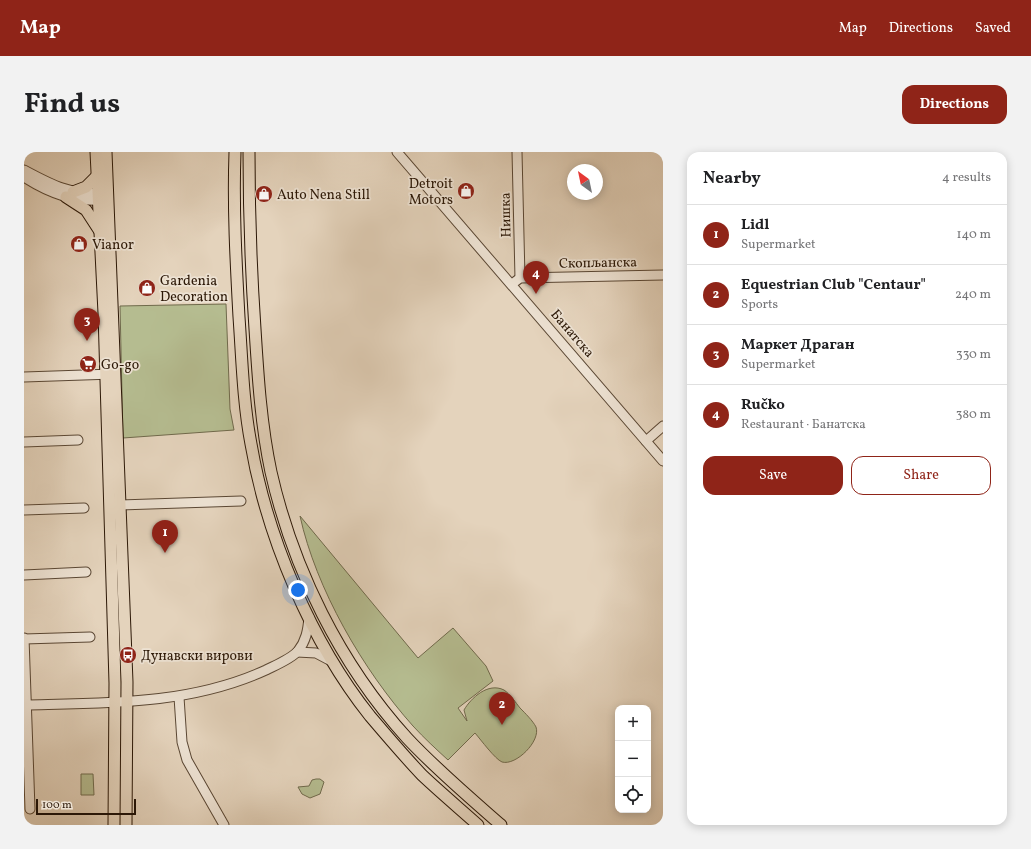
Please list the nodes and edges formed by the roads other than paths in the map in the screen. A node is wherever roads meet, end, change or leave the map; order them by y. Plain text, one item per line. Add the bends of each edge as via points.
1 (96, 152) edge
2 (106, 152) edge
3 (235, 152) edge
4 (249, 152) edge
5 (397, 152) edge
6 (517, 152) edge
7 (24, 170) edge
8 (98, 176) junction
9 (24, 177) edge
10 (70, 195) junction
11 (104, 197) junction
12 (100, 232) junction
13 (663, 275) edge
14 (520, 278) junction
15 (512, 284) junction
16 (253, 293) junction
17 (238, 294) junction
18 (110, 374) junction
19 (24, 377) edge
20 (663, 426) edge
21 (78, 440) dead end
22 (646, 441) junction
23 (24, 442) edge
24 (663, 461) edge
25 (241, 501) dead end
26 (120, 506) junction
27 (84, 508) dead end
28 (24, 510) edge
29 (86, 572) dead end
30 (24, 575) edge
31 (309, 617) junction
32 (90, 637) dead end
33 (24, 639) edge
34 (297, 652) junction
35 (333, 662) junction
36 (179, 697) junction
37 (115, 702) junction
38 (127, 702) junction
39 (25, 705) edge
40 (30, 809) dead end
41 (114, 825) edge
42 (126, 825) edge
43 (224, 825) edge
44 (478, 825) edge
45 (501, 825) edge

1 - 8 main road
2 - 11 main road
3 - 17 main road
4 - 16 main road
5 - 15 street, Банатска
6 - 14 street, Нишка
7 - 10 street
8 - 10 main road via 86,187
8 - 11 main road
9 - 10 street via 43,188
10 - 11 street
10 - 12 main road via 86,210
11 - 12 main road
11 - 18 main road
12 - 18 main road
13 - 14 street, Скопљанска
14 - 15 street
15 - 22 street, Банатска
16 - 17 main road
16 - 45 main road via 260,407 268,458 289,534 315,598 350,662 381,707 434,766
17 - 31 main road via 246,408 257,473 279,547
18 - 19 street
18 - 26 main road
18 - 37 main road
20 - 22 street
21 - 23 street
22 - 24 street, Банатска
25 - 26 street
26 - 38 main road
27 - 28 street
29 - 30 street
31 - 34 street via 307,636
31 - 35 main road
32 - 33 street
33 - 39 street
34 - 35 street via 316,653
34 - 36 street via 268,669 237,682
35 - 44 main road via 369,714 396,746 422,775
36 - 38 street
36 - 43 street via 182,742 187,760
37 - 38 street
37 - 39 street
37 - 41 main road
38 - 42 main road
39 - 40 street

